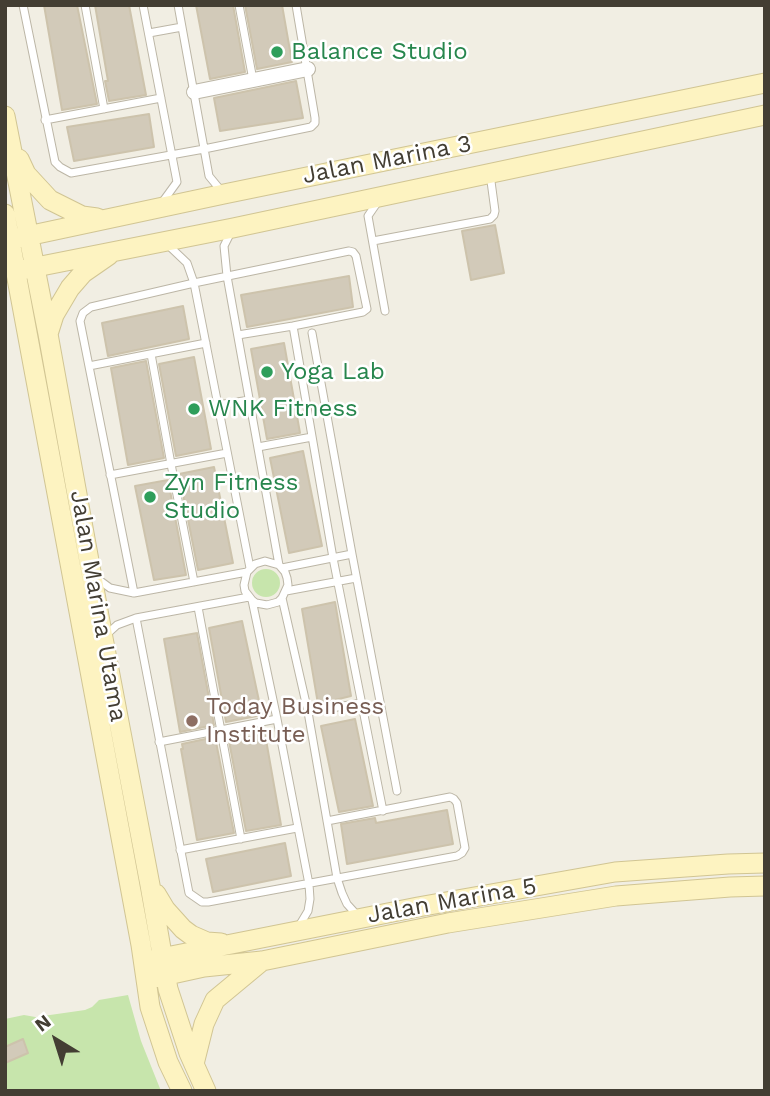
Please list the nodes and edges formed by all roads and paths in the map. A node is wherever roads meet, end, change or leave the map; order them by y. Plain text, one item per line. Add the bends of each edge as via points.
1 (23, 5) edge
2 (85, 5) edge
3 (144, 5) edge
4 (178, 5) edge
5 (239, 5) edge
6 (296, 5) edge
7 (181, 27) junction
8 (149, 33) junction
9 (308, 69) junction
10 (253, 80) junction
11 (765, 83) edge
12 (194, 92) junction
13 (161, 98) junction
14 (104, 109) junction
15 (765, 115) edge
16 (5, 116) edge
17 (45, 120) junction
18 (10, 139) junction
19 (204, 149) junction
20 (172, 155) junction
21 (490, 174) junction
22 (224, 194) junction
23 (382, 196) junction
24 (349, 203) junction
25 (159, 207) junction
26 (5, 214) edge
27 (368, 216) junction
28 (106, 219) junction
29 (233, 228) junction
30 (30, 235) junction
31 (10, 240) junction
32 (373, 241) junction
33 (165, 242) junction
34 (113, 252) junction
35 (26, 269) junction
36 (227, 276) junction
37 (194, 283) junction
38 (385, 311) dead end
39 (293, 326) junction
40 (312, 333) dead end
41 (48, 334) junction
42 (238, 335) junction
43 (206, 343) junction
44 (151, 354) junction
45 (89, 366) junction
46 (250, 400) junction
47 (217, 405) junction
48 (312, 437) junction
49 (258, 447) junction
50 (227, 453) junction
51 (171, 464) junction
52 (110, 475) junction
53 (352, 554) junction
54 (333, 558) junction
55 (280, 567) junction
56 (248, 570) junction
57 (92, 574) junction
58 (356, 578) junction
59 (194, 582) junction
60 (338, 582) junction
61 (134, 593) junction
62 (284, 595) junction
63 (250, 598) junction
64 (198, 607) junction
65 (136, 618) junction
66 (103, 638) junction
67 (361, 703) junction
68 (307, 712) junction
69 (277, 719) junction
70 (221, 730) junction
71 (159, 742) junction
72 (397, 791) dead end
73 (383, 811) junction
74 (327, 821) junction
75 (297, 828) junction
76 (241, 839) junction
77 (180, 850) junction
78 (765, 863) edge
79 (337, 878) junction
80 (309, 884) junction
81 (150, 885) junction
82 (765, 886) edge
83 (359, 918) junction
84 (297, 930) junction
85 (230, 944) junction
86 (262, 961) junction
87 (165, 966) junction
88 (144, 971) junction
89 (194, 1064) junction
90 (182, 1091) edge
91 (206, 1091) edge

1 - 17 lane
2 - 14 lane
3 - 8 lane
4 - 7 lane
5 - 10 lane
6 - 9 lane
7 - 8 lane
7 - 12 lane
8 - 13 lane
9 - 10 street
9 - 19 lane via 315,118 312,127
10 - 12 street
11 - 22 street, Jalan Marina 3
12 - 19 lane
13 - 14 lane
13 - 20 lane
14 - 17 lane
15 - 21 street, Jalan Marina 3
16 - 18 street, Jalan Marina Utama
17 - 20 lane via 55,162 71,173
18 - 28 street via 26,174 50,200 82,216
18 - 30 street, Jalan Marina Utama
19 - 20 lane
19 - 22 lane via 209,176
20 - 25 lane via 177,182
21 - 23 street, Jalan Marina 3
21 - 32 lane via 495,211 490,219
22 - 25 street, Jalan Marina 3
23 - 24 street, Jalan Marina 3
23 - 27 lane
24 - 27 lane
24 - 29 street, Jalan Marina 3
25 - 28 street, Jalan Marina 3
26 - 31 street, Jalan Marina Utama
27 - 32 lane
28 - 30 street, Jalan Marina 3
29 - 33 street, Jalan Marina 3
29 - 36 lane via 224,246
30 - 31 street, Jalan Marina 3
30 - 35 street, Jalan Marina Utama
31 - 35 street, Jalan Marina Utama
32 - 38 lane
33 - 34 street, Jalan Marina 3
33 - 37 lane via 187,263
34 - 35 street, Jalan Marina 3
34 - 41 street via 69,288
35 - 41 street, Jalan Marina Utama
35 - 88 street, Jalan Marina Utama
36 - 37 lane
36 - 39 lane via 353,252 367,309
36 - 42 lane
37 - 43 lane
37 - 45 lane via 91,307 83,313 80,321
39 - 42 lane
39 - 48 lane
40 - 53 lane
41 - 57 street, Jalan Marina Utama
42 - 46 lane
43 - 44 lane
43 - 47 lane
44 - 45 lane
44 - 51 lane
45 - 52 lane
46 - 47 lane
46 - 49 lane
47 - 50 lane
48 - 49 lane
48 - 54 lane
49 - 55 lane
50 - 51 lane
50 - 56 lane
51 - 52 lane
51 - 59 lane
52 - 61 lane
53 - 54 lane
53 - 58 lane
54 - 55 lane
54 - 60 lane
55 - 56 lane via 265,561
55 - 62 lane via 287,578
56 - 59 lane
56 - 63 lane via 244,585
57 - 61 lane via 110,588
57 - 66 street, Jalan Marina Utama
58 - 60 lane
58 - 72 lane
59 - 61 lane
60 - 62 lane
60 - 67 lane
62 - 63 lane via 267,605
62 - 68 lane
63 - 64 lane
63 - 69 lane
64 - 65 lane
64 - 70 lane
65 - 66 lane via 117,625
65 - 71 lane
66 - 81 street, Jalan Marina Utama
67 - 68 lane
67 - 73 lane
68 - 74 lane
69 - 70 lane
69 - 75 lane
70 - 71 lane
70 - 76 lane
71 - 77 lane
73 - 74 lane
73 - 79 lane via 450,797 457,803 465,848 457,856
74 - 79 lane
75 - 76 lane
75 - 80 lane
76 - 77 lane
77 - 80 lane via 189,893 202,902
78 - 83 street, Jalan Marina 5 via 615,872
79 - 80 lane
79 - 83 lane via 347,904
80 - 84 lane via 308,911
81 - 85 street via 165,909 191,935
81 - 87 street, Jalan Marina Utama
82 - 86 street, Jalan Marina 5 via 616,896 448,923
83 - 84 street, Jalan Marina 5
84 - 85 street, Jalan Marina 5
85 - 87 street, Jalan Marina 5
86 - 87 street, Jalan Marina 5
86 - 89 street via 215,1000
87 - 88 street, Jalan Marina 5
87 - 89 street, Jalan Marina Utama via 168,989
88 - 90 street, Jalan Marina Utama via 150,1007
89 - 91 street, Jalan Marina Utama

